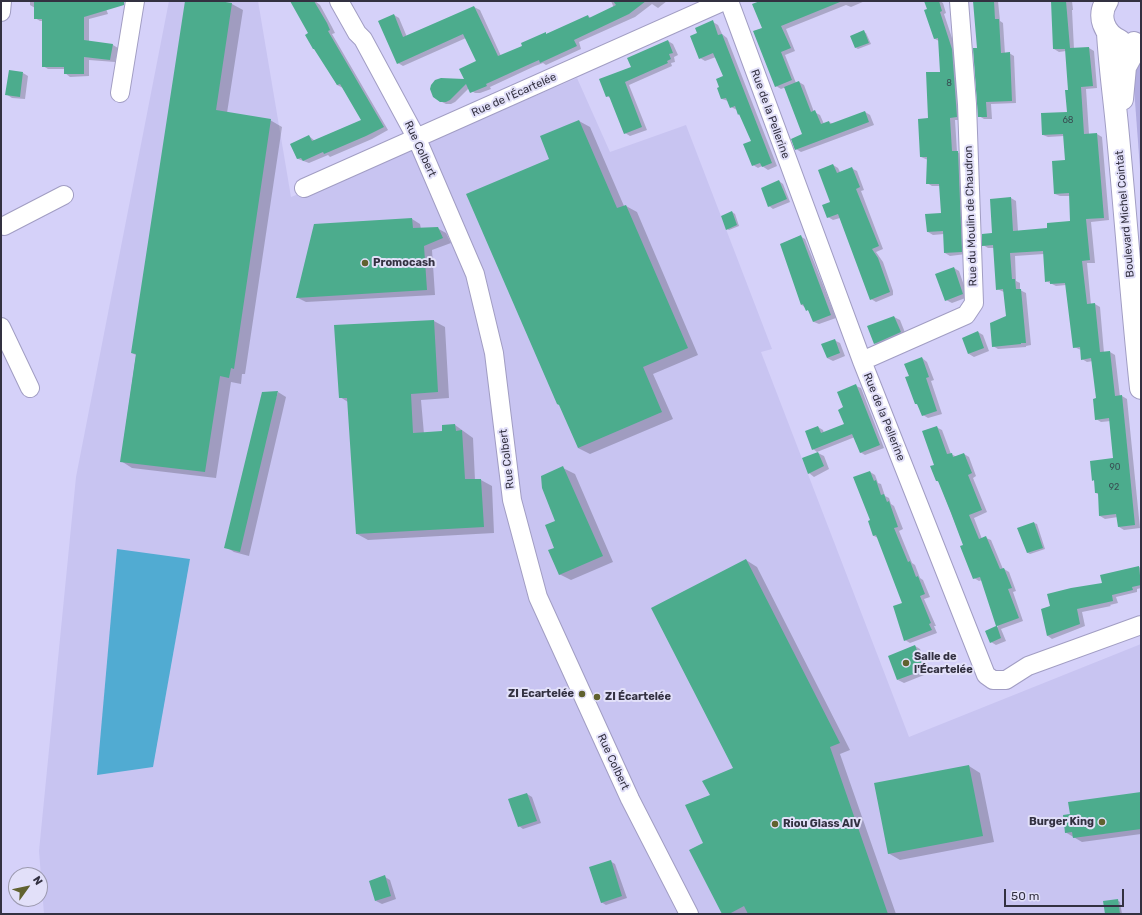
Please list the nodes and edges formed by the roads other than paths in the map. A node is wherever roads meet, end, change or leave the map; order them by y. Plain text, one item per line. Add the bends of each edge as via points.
1 (2, 1) edge
2 (135, 1) edge
3 (339, 1) edge
4 (724, 1) edge
5 (729, 1) edge
6 (959, 1) edge
7 (1106, 2) edge
8 (1, 12) edge
9 (1108, 33) junction
10 (1137, 41) edge
11 (120, 92) dead end
12 (1118, 136) junction
13 (417, 139) junction
14 (304, 188) dead end
15 (64, 195) dead end
16 (2, 225) edge
17 (1, 328) edge
18 (862, 361) junction
19 (30, 388) dead end
20 (1141, 388) edge
21 (1141, 625) edge
22 (689, 914) edge

1 - 8 street
2 - 11 street
3 - 13 street, Rue Colbert via 363,39
4 - 13 street, Rue de l'Écartelée
5 - 18 street, Rue de la Pellerine
6 - 18 street, Rue du Moulin de Chaudron via 967,104 974,303 966,315
7 - 9 main road, Boulevard Michel Cointat via 1102,18
9 - 10 main road via 1120,41
9 - 12 main road, Boulevard Michel Cointat via 1109,66
10 - 12 main road, Boulevard Michel Cointat via 1126,67
12 - 20 main road, Boulevard Michel Cointat
13 - 14 street, Rue de l'Écartelée
13 - 22 street, Rue Colbert via 475,274 494,353 512,500 538,597 630,799
15 - 16 street
17 - 19 street
18 - 21 street, Rue de la Pellerine via 986,675 993,680 1006,680 1028,666

